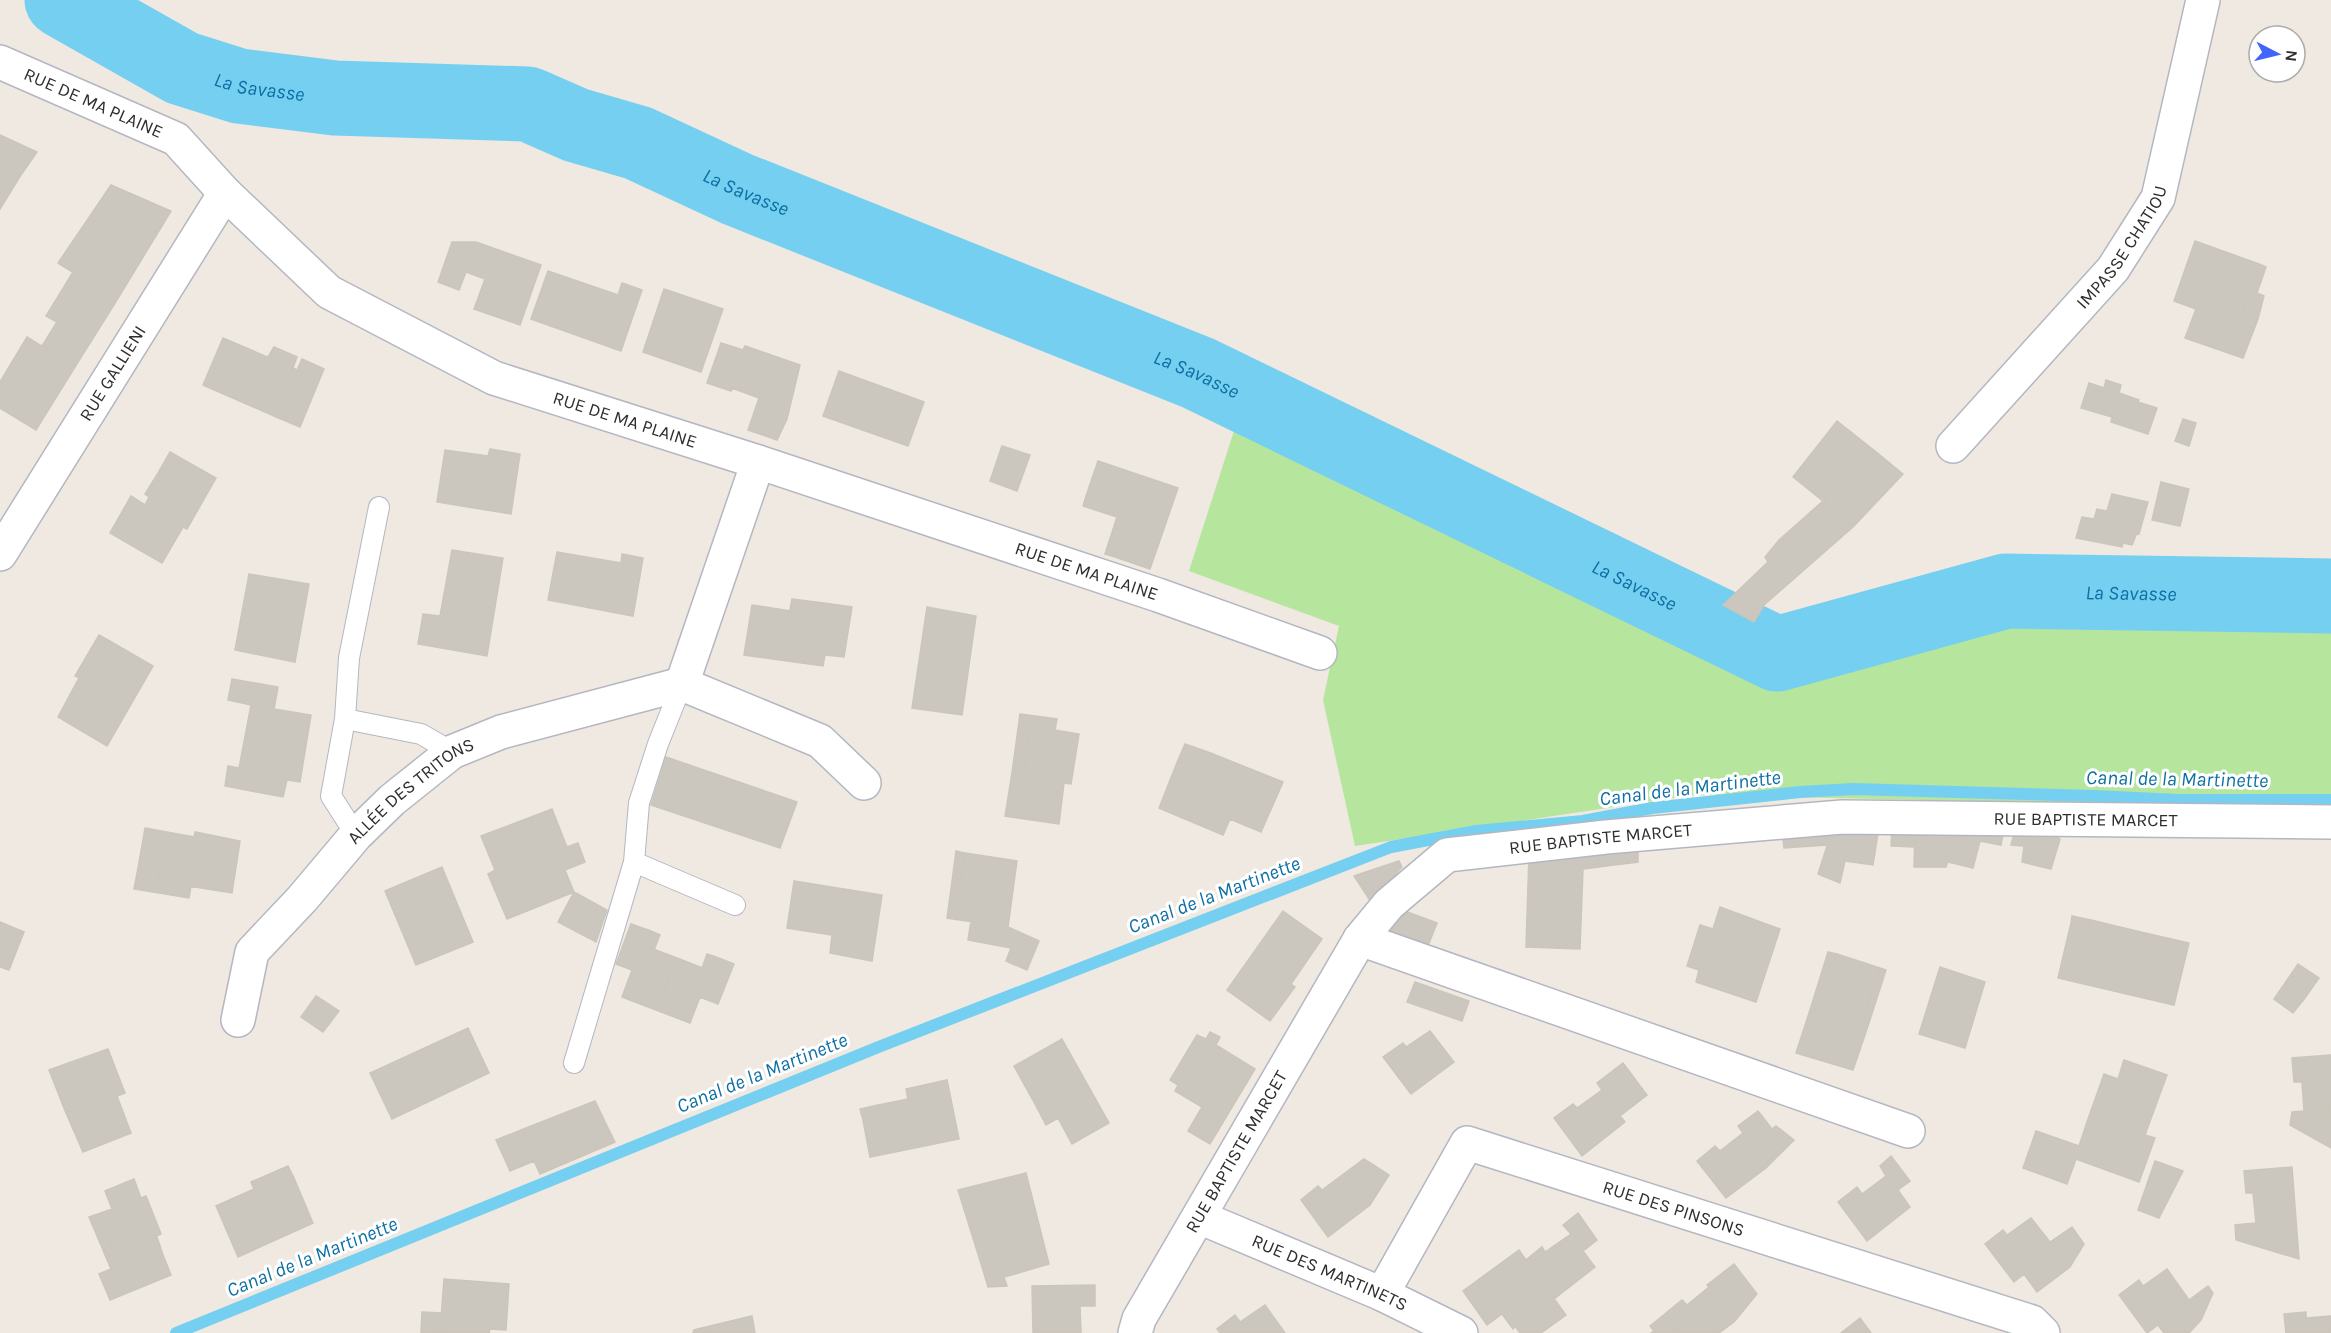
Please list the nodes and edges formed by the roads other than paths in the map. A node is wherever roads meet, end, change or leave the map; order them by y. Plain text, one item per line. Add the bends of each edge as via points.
1 (2203, 0) edge
2 (4, 73) edge
3 (225, 193) junction
4 (1953, 446) dead end
5 (758, 462) junction
6 (380, 507) dead end
7 (0, 554) edge
8 (1320, 654) dead end
9 (682, 684) junction
10 (345, 719) junction
11 (452, 752) junction
12 (864, 783) dead end
13 (2331, 822) edge
14 (356, 835) junction
15 (634, 862) junction
16 (735, 905) dead end
17 (1360, 939) junction
18 (238, 1020) dead end
19 (574, 1063) dead end
20 (1908, 1131) dead end
21 (1199, 1217) junction
22 (1382, 1294) junction
23 (1135, 1333) edge
24 (1461, 1333) edge
25 (2043, 1333) edge

1 - 4 street, IMPASSE CHATIOU via 2158,198 2113,269
2 - 3 street, RUE DE MA PLAINE via 176,139
3 - 5 street, RUE DE MA PLAINE via 329,292 494,378
3 - 7 street, RUE GALLIENI
5 - 8 street, RUE DE MA PLAINE via 1158,595
5 - 9 street
6 - 10 lane via 349,658
9 - 11 street, ALLÉE DES TRITONS via 501,732
9 - 12 street via 820,741
9 - 15 lane via 639,803
10 - 11 lane via 421,734
10 - 14 lane via 331,796
11 - 14 street, ALLÉE DES TRITONS
13 - 17 street, RUE BAPTISTE MARCET via 1842,817 1447,855 1389,904
14 - 18 street, ALLÉE DES TRITONS via 252,952
15 - 16 lane
15 - 19 lane
17 - 20 street
17 - 21 street, RUE BAPTISTE MARCET
21 - 22 street, RUE DES MARTINETS
21 - 23 street, RUE BAPTISTE MARCET via 1139,1319
22 - 24 street, RUE DES MARTINETS
22 - 25 street, RUE DES PINSONS via 1467,1143 2032,1322

